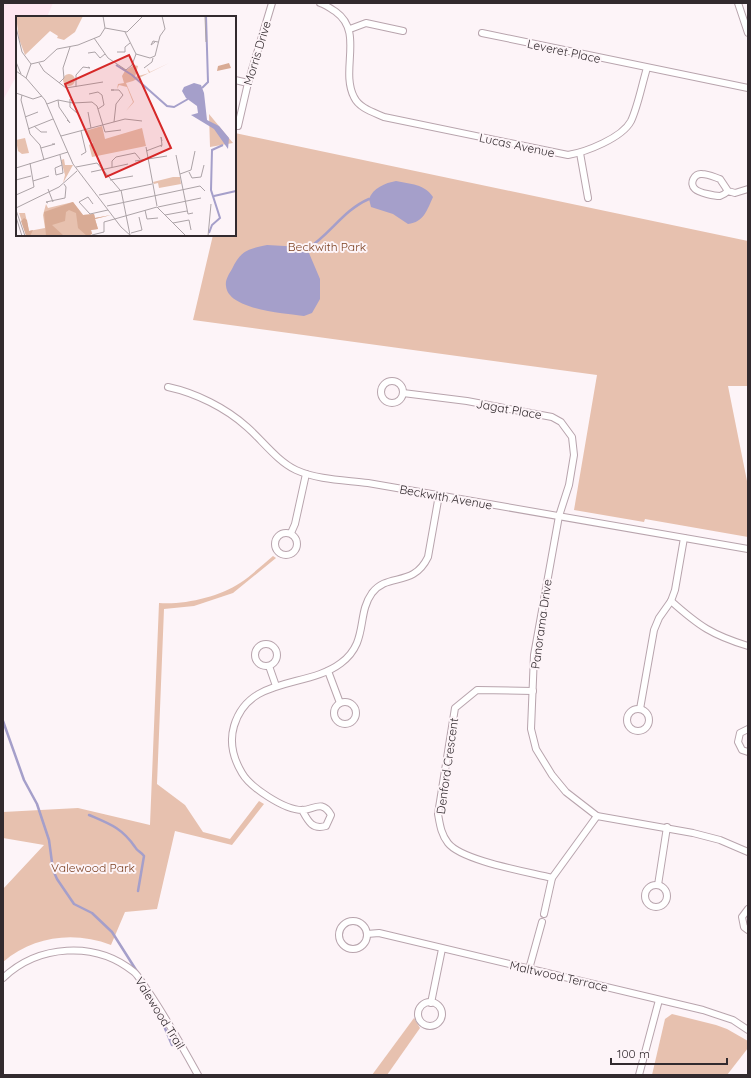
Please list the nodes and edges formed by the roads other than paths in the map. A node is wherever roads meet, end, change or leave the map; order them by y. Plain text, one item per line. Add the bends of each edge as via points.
1 (272, 3) edge
2 (320, 3) edge
3 (738, 3) edge
4 (350, 29) junction
5 (403, 31) dead end
6 (482, 33) dead end
7 (748, 33) edge
8 (647, 68) junction
9 (236, 80) edge
10 (248, 83) junction
11 (748, 88) edge
12 (238, 126) dead end
13 (580, 153) junction
14 (748, 189) edge
15 (728, 191) junction
16 (588, 198) dead end
17 (168, 387) dead end
18 (403, 393) dead end
19 (306, 474) junction
20 (439, 496) junction
21 (559, 516) junction
22 (291, 533) dead end
23 (684, 538) junction
24 (748, 549) edge
25 (671, 601) junction
26 (748, 646) edge
27 (269, 666) dead end
28 (328, 670) junction
29 (276, 686) junction
30 (533, 691) junction
31 (340, 703) dead end
32 (640, 708) dead end
33 (748, 729) edge
34 (748, 752) edge
35 (302, 810) junction
36 (597, 816) junction
37 (667, 827) junction
38 (748, 852) edge
39 (552, 878) junction
40 (658, 885) dead end
41 (748, 909) edge
42 (544, 914) dead end
43 (542, 922) dead end
44 (748, 930) edge
45 (367, 934) junction
46 (442, 949) junction
47 (529, 970) junction
48 (3, 978) edge
49 (659, 1000) junction
50 (431, 1003) dead end
51 (748, 1030) edge
52 (198, 1075) edge
53 (639, 1075) edge

1 - 10 street, Morris Drive
2 - 4 street via 326,4 344,17
3 - 7 street
4 - 5 street via 366,23
4 - 13 street, Lucas Avenue via 350,84 354,98 362,107 384,116 508,143 568,155
6 - 8 street, Leveret Place
8 - 11 street
8 - 13 street, Lucas Avenue via 630,121 620,134
9 - 10 street
10 - 12 street, Morris Drive
13 - 16 street
14 - 15 street via 735,193
15 - 15 street via 720,179 700,173 692,181 698,191 718,196
17 - 19 street, Beckwith Avenue via 196,395 216,406 246,425 283,461
18 - 21 street, Jagat Place via 542,414 561,422 572,438 574,455 569,485
19 - 20 street, Beckwith Avenue
19 - 22 street
20 - 21 street, Beckwith Avenue
20 - 28 street via 426,563 413,576 385,583 373,592 366,606 361,635 356,646 344,660
21 - 23 street, Beckwith Avenue
21 - 30 street, Panorama Drive via 534,655
23 - 24 street, Beckwith Avenue
23 - 25 street
25 - 26 street via 707,630
25 - 32 street via 654,630
27 - 29 street
28 - 29 street
28 - 31 street
29 - 35 street via 257,695 241,710 233,728 231,748 242,774 252,786 269,798
30 - 36 street, Panorama Drive via 531,729 536,749 566,792
30 - 39 street, Denford Crescent via 477,690 456,708 438,814 440,830 449,844 468,856
33 - 34 street via 740,733 738,742 742,750
35 - 35 street via 310,824 315,827 326,826 329,821 330,815 324,808 319,806
36 - 37 street, Panorama Drive
36 - 39 street
37 - 38 street, Panorama Drive via 720,840
37 - 40 street
39 - 42 street
41 - 44 street via 742,917
43 - 47 street
45 - 45 street via 362,924 351,921 341,927 339,938 346,948 352,949 363,945
45 - 46 street, Maltwood Terrace via 379,933
46 - 47 street, Maltwood Terrace
46 - 50 street
47 - 49 street, Maltwood Terrace
48 - 52 street, Valewood Trail via 14,968 37,956 60,950 80,950 116,960 134,972 166,1017
49 - 51 street, Maltwood Terrace via 733,1020
49 - 53 street

